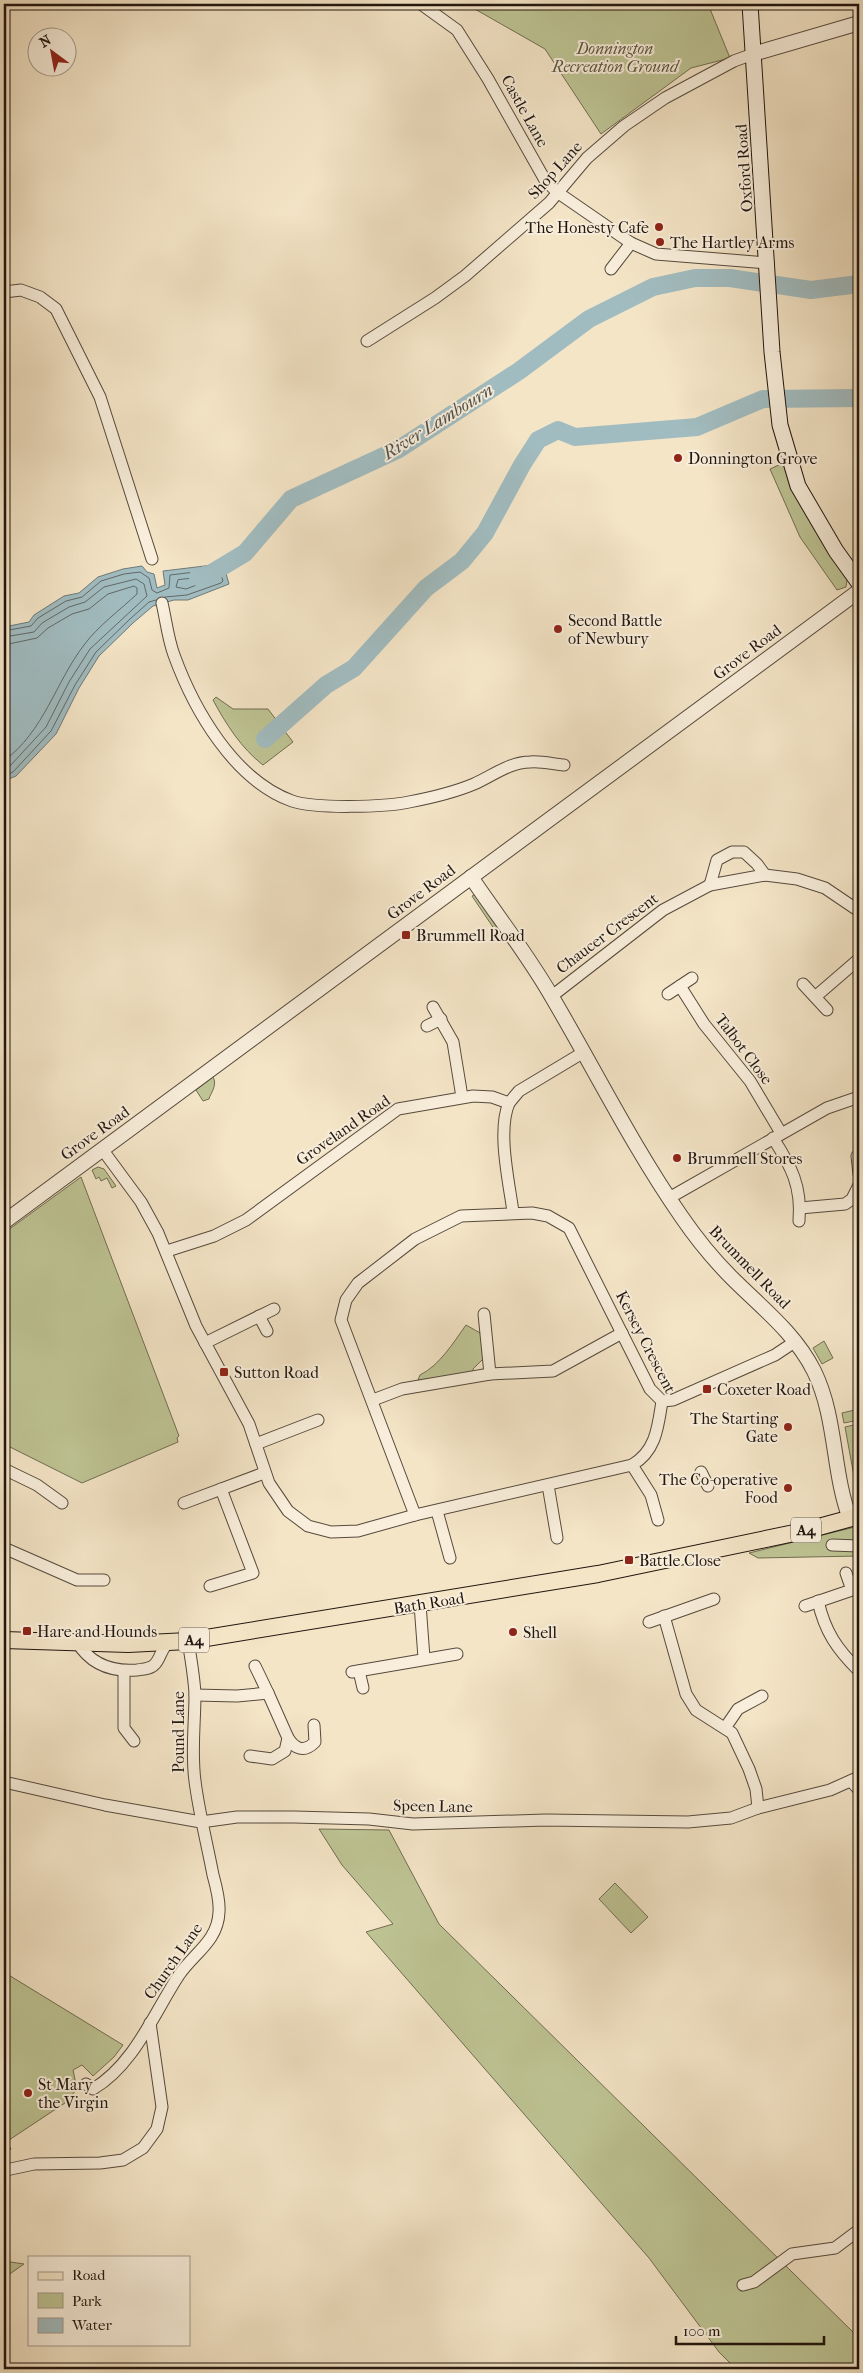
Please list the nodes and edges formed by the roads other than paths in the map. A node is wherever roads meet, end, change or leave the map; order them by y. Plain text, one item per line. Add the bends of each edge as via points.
1 (421, 4) edge
2 (750, 4) edge
3 (859, 23) edge
4 (752, 54) junction
5 (557, 192) junction
6 (631, 243) junction
7 (611, 269) dead end
8 (768, 276) junction
9 (4, 292) edge
10 (367, 341) dead end
11 (152, 559) dead end
12 (859, 583) edge
13 (859, 591) edge
14 (162, 603) dead end
15 (564, 765) dead end
16 (766, 875) junction
17 (471, 878) junction
18 (710, 885) junction
19 (859, 911) edge
20 (859, 959) edge
21 (692, 978) dead end
22 (804, 984) dead end
23 (680, 986) junction
24 (668, 994) dead end
25 (552, 996) junction
26 (815, 996) junction
27 (433, 1007) dead end
28 (827, 1010) dead end
29 (441, 1019) junction
30 (427, 1026) dead end
31 (584, 1052) junction
32 (462, 1097) junction
33 (859, 1097) edge
34 (509, 1103) junction
35 (777, 1135) junction
36 (102, 1149) junction
37 (857, 1156) dead end
38 (859, 1174) edge
39 (859, 1185) edge
40 (669, 1198) junction
41 (800, 1208) junction
42 (513, 1212) junction
43 (800, 1221) dead end
44 (4, 1222) edge
45 (167, 1251) junction
46 (274, 1309) dead end
47 (484, 1314) dead end
48 (259, 1316) junction
49 (266, 1331) dead end
50 (622, 1333) junction
51 (796, 1341) junction
52 (205, 1343) junction
53 (490, 1374) junction
54 (373, 1400) junction
55 (662, 1401) junction
56 (318, 1420) dead end
57 (256, 1444) junction
58 (632, 1465) junction
59 (4, 1469) edge
60 (701, 1472) dead end
61 (264, 1473) junction
62 (548, 1486) junction
63 (708, 1486) dead end
64 (221, 1489) junction
65 (62, 1503) dead end
66 (184, 1503) dead end
67 (437, 1511) junction
68 (415, 1515) junction
69 (855, 1517) edge
70 (658, 1520) dead end
71 (557, 1538) dead end
72 (832, 1545) dead end
73 (859, 1546) edge
74 (4, 1548) edge
75 (450, 1558) dead end
76 (846, 1573) dead end
77 (104, 1580) dead end
78 (210, 1586) dead end
79 (714, 1599) dead end
80 (818, 1601) junction
81 (420, 1604) junction
82 (805, 1606) dead end
83 (664, 1616) junction
84 (649, 1622) dead end
85 (4, 1640) edge
86 (188, 1641) junction
87 (77, 1642) junction
88 (167, 1644) junction
89 (457, 1654) dead end
90 (424, 1658) junction
91 (255, 1666) dead end
92 (124, 1671) junction
93 (859, 1671) edge
94 (363, 1688) dead end
95 (268, 1693) junction
96 (194, 1695) junction
97 (755, 1696) dead end
98 (314, 1725) dead end
99 (725, 1728) junction
100 (288, 1738) junction
101 (134, 1741) dead end
102 (250, 1756) dead end
103 (855, 1779) edge
104 (4, 1782) edge
105 (859, 1790) edge
106 (758, 1808) junction
107 (201, 1822) junction
108 (150, 2022) junction
109 (86, 2084) dead end
110 (6, 2170) dead end
111 (859, 2230) edge
112 (743, 2285) dead end

1 - 5 street, Castle Lane via 457,30 545,180
2 - 4 main road, Oxford Road
3 - 4 street
4 - 5 street, Shop Lane via 665,98 624,126 602,143
4 - 8 main road, Oxford Road
5 - 6 street, Castle Lane
5 - 10 street, Shop Lane via 549,203 465,276
6 - 7 street
6 - 8 street, Castle Lane via 656,254
8 - 12 main road, Oxford Road via 780,425 798,486
9 - 11 street via 21,290 40,297 56,309 100,397
13 - 17 street, Grove Road
14 - 15 street via 174,653 193,699 211,729 224,748 258,781 293,801 343,806 409,802 473,784 500,770 529,761
16 - 18 street, Chaucer Crescent
16 - 18 street via 744,852 732,852 717,860
16 - 19 street, Chaucer Crescent via 797,879 825,888
17 - 25 street, Brummell Road
17 - 36 street, Grove Road
18 - 25 street, Chaucer Crescent via 663,910
20 - 26 street
21 - 23 street
22 - 26 street
23 - 24 street
23 - 35 street, Talbot Close via 704,1024 750,1081
25 - 31 street, Brummell Road
26 - 28 street
27 - 29 street
29 - 30 street
29 - 32 street via 453,1042
31 - 34 street via 519,1091
31 - 40 street, Brummell Road
32 - 34 street, Groveland Road via 492,1098
32 - 45 street, Groveland Road via 407,1106 389,1114 265,1214
33 - 35 street via 827,1108
34 - 42 street via 503,1118 503,1136
35 - 40 street
35 - 41 street, Talbot Close via 799,1191
36 - 44 street, Grove Road
36 - 45 street via 140,1202
37 - 38 street
39 - 41 street via 852,1199 845,1204
40 - 51 street, Brummell Road via 718,1263
41 - 43 street, Talbot Close
42 - 50 street, Kersey Crescent via 548,1216 569,1228
42 - 54 street, Kersey Crescent via 461,1216 415,1239 358,1283 346,1300 341,1320
45 - 52 street
46 - 48 street
47 - 53 street
48 - 49 street
48 - 52 street
50 - 53 street via 553,1370
50 - 55 street, Kersey Crescent via 650,1389
51 - 55 street via 775,1355 673,1400
51 - 69 street, Brummell Road via 815,1372 830,1411 836,1456
52 - 57 street via 240,1405
53 - 54 street via 402,1389
54 - 68 street, Kersey Crescent
55 - 58 street, Kersey Crescent via 654,1441 642,1459
56 - 57 street
57 - 61 street
58 - 62 street
58 - 70 street via 651,1495
59 - 65 street via 37,1485
60 - 63 street
61 - 64 street
61 - 68 street via 288,1511 308,1526 320,1530 348,1533
62 - 67 street
62 - 71 street
64 - 66 street
64 - 78 street via 253,1573
67 - 68 street
67 - 75 street
69 - 81 main road, Bath Road / A4 via 656,1563
72 - 73 street
74 - 77 street via 77,1585
76 - 80 street via 852,1590
79 - 83 street via 703,1607
80 - 82 street
80 - 93 street via 834,1642
81 - 86 main road, Bath Road / A4
81 - 90 street
83 - 84 street
83 - 99 street via 686,1694 696,1710
85 - 87 main road, Bath Road / A4
86 - 88 main road, Bath Road / A4
86 - 96 street, Pound Lane
87 - 88 main road, Bath Road / A4
87 - 92 street via 84,1653 104,1667
88 - 92 street via 160,1651 156,1663 148,1669
89 - 90 street
90 - 94 street via 355,1671
91 - 95 street
92 - 101 street via 124,1728
95 - 96 street
95 - 100 street
96 - 107 street, Pound Lane via 194,1779
97 - 99 street via 738,1709
98 - 100 street via 315,1742 310,1748 301,1750
99 - 106 street via 732,1733 742,1751 756,1789
100 - 102 street via 285,1750 272,1759
103 - 105 street
103 - 106 street, Speen Lane via 830,1790
104 - 107 street, Speen Lane
106 - 107 street, Speen Lane via 731,1818 688,1822 546,1820 413,1824 369,1819 237,1816
107 - 108 street, Church Lane via 219,1911 216,1926 211,1938 181,1973
108 - 109 street, Church Lane via 109,2078 93,2089
108 - 110 street via 162,2107 157,2130 143,2148 123,2160 34,2164
111 - 112 street via 835,2248 792,2254 754,2282

